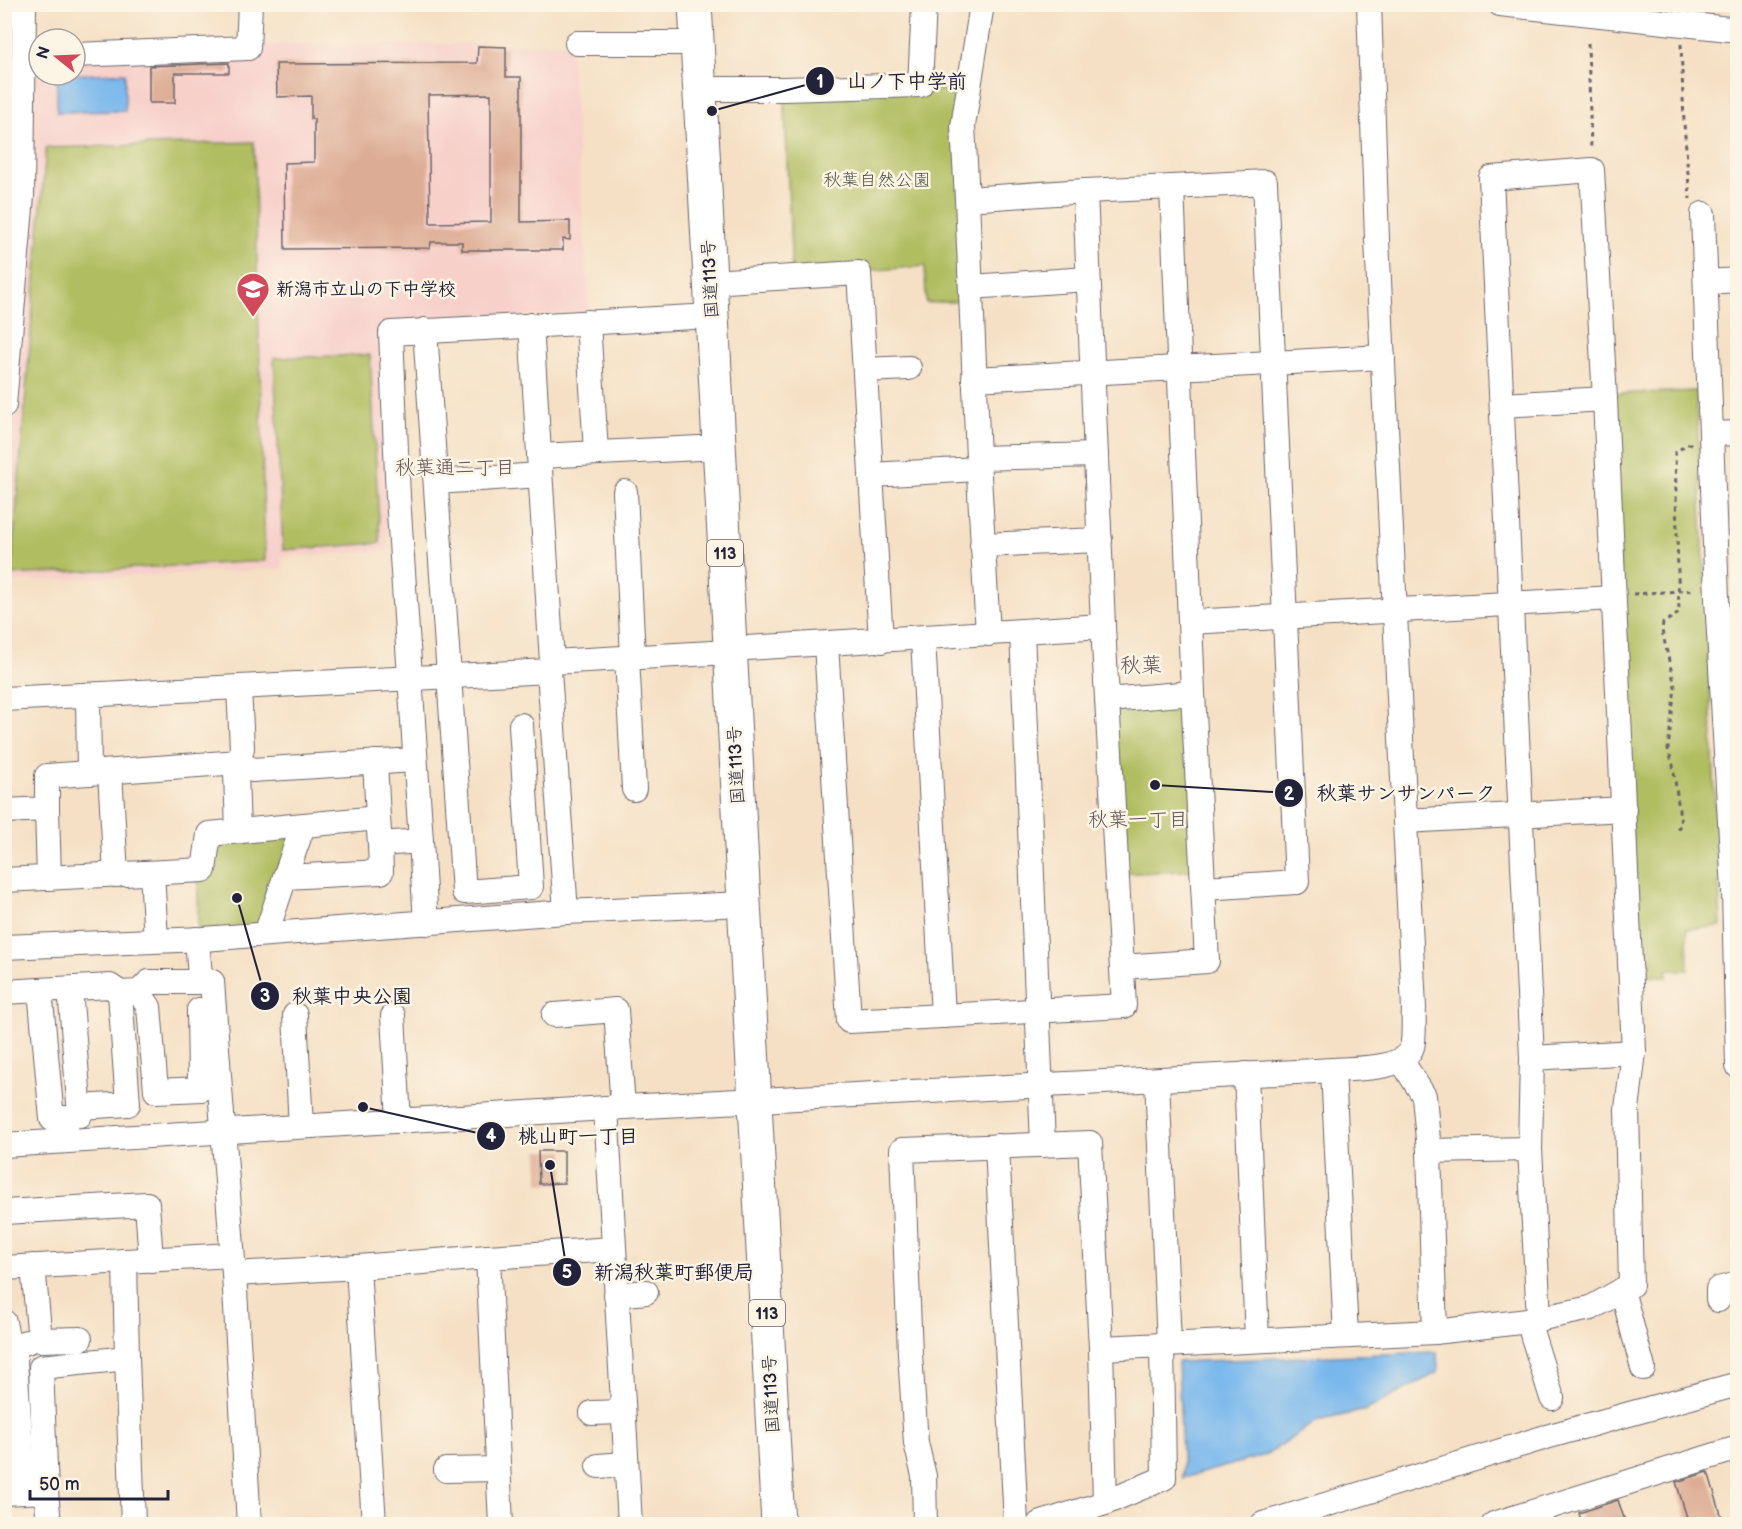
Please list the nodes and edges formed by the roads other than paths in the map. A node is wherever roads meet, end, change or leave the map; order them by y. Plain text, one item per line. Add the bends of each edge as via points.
1 (24, 4) edge
2 (250, 4) edge
3 (695, 4) edge
4 (924, 4) edge
5 (982, 4) edge
6 (1369, 4) edge
7 (1500, 4) edge
8 (27, 27) edge
9 (1737, 30) edge
10 (577, 43) dead end
11 (697, 43) junction
12 (87, 55) edge
13 (29, 87) edge
14 (699, 89) junction
15 (1172, 187) junction
16 (1085, 191) junction
17 (966, 199) junction
18 (1703, 214) road end
19 (1088, 279) junction
20 (1737, 280) edge
21 (710, 282) junction
22 (1706, 282) junction
23 (971, 287) junction
24 (712, 316) junction
25 (588, 322) junction
26 (531, 325) junction
27 (425, 330) junction
28 (1383, 357) junction
29 (1275, 363) junction
30 (909, 368) dead end
31 (1179, 368) junction
32 (865, 370) junction
33 (1093, 373) junction
34 (974, 379) junction
35 (1605, 399) junction
36 (4, 405) edge
37 (1502, 405) junction
38 (1737, 433) edge
39 (1712, 439) junction
40 (719, 447) junction
41 (596, 452) junction
42 (1096, 455) junction
43 (978, 464) junction
44 (540, 465) junction
45 (871, 475) junction
46 (437, 488) junction
47 (625, 492) dead end
48 (398, 497) junction
49 (1100, 540) junction
50 (982, 545) junction
51 (1724, 595) edge
52 (1613, 596) junction
53 (1509, 604) junction
54 (1395, 611) junction
55 (1286, 617) junction
56 (1190, 622) junction
57 (1103, 627) junction
58 (1022, 631) junction
59 (988, 634) junction
60 (923, 638) junction
61 (881, 640) junction
62 (826, 644) junction
63 (729, 651) junction
64 (630, 657) junction
65 (550, 667) junction
66 (449, 676) junction
67 (411, 678) junction
68 (239, 688) junction
69 (1193, 693) junction
70 (88, 695) junction
71 (4, 699) edge
72 (1107, 700) junction
73 (521, 725) dead end
74 (1732, 751) edge
75 (415, 760) junction
76 (239, 762) junction
77 (375, 762) junction
78 (99, 772) junction
79 (634, 789) dead end
80 (47, 809) junction
81 (1624, 809) junction
82 (4, 811) edge
83 (1522, 816) junction
84 (378, 818) junction
85 (1405, 821) junction
86 (303, 826) junction
87 (238, 831) junction
88 (421, 841) junction
89 (380, 844) junction
90 (152, 873) junction
91 (116, 875) junction
92 (49, 878) junction
93 (285, 878) junction
94 (4, 880) edge
95 (1204, 888) junction
96 (1736, 890) edge
97 (744, 904) junction
98 (566, 912) junction
99 (426, 922) junction
100 (266, 934) junction
101 (197, 939) junction
102 (156, 940) junction
103 (4, 947) edge
104 (1122, 967) junction
105 (188, 982) junction
106 (212, 982) junction
107 (70, 989) junction
108 (40, 990) junction
109 (4, 992) edge
110 (129, 993) junction
111 (1038, 1012) junction
112 (554, 1014) dead end
113 (295, 1015) dead end
114 (393, 1016) dead end
115 (942, 1016) junction
116 (1737, 1041) edge
117 (1634, 1052) junction
118 (1532, 1058) junction
119 (1401, 1060) junction
120 (1737, 1066) edge
121 (1333, 1070) junction
122 (1246, 1074) junction
123 (210, 1078) junction
124 (1157, 1080) junction
125 (1042, 1086) junction
126 (756, 1101) junction
127 (615, 1108) junction
128 (72, 1112) junction
129 (399, 1121) junction
130 (301, 1126) junction
131 (223, 1132) junction
132 (67, 1142) junction
133 (4, 1145) edge
134 (1043, 1145) junction
135 (998, 1146) junction
136 (1530, 1149) junction
137 (1429, 1151) junction
138 (4, 1212) edge
139 (613, 1250) junction
140 (488, 1257) junction
141 (151, 1260) junction
142 (125, 1261) junction
143 (233, 1264) junction
144 (33, 1266) junction
145 (358, 1267) junction
146 (4, 1268) edge
147 (1737, 1284) edge
148 (1622, 1290) junction
149 (646, 1292) dead end
150 (616, 1295) junction
151 (1718, 1300) dead end
152 (37, 1313) junction
153 (1534, 1320) junction
154 (7, 1329) edge
155 (1435, 1332) junction
156 (1346, 1336) junction
157 (80, 1339) dead end
158 (39, 1340) junction
159 (1257, 1340) junction
160 (1166, 1344) junction
161 (1101, 1348) junction
162 (127, 1358) junction
163 (1643, 1368) dead end
164 (1737, 1384) edge
165 (1552, 1398) dead end
166 (623, 1412) junction
167 (592, 1413) dead end
168 (1737, 1448) edge
169 (626, 1464) junction
170 (598, 1466) dead end
171 (498, 1468) junction
172 (446, 1470) dead end
173 (46, 1486) junction
174 (4, 1493) edge
175 (1104, 1503) junction
176 (1529, 1519) edge
177 (1290, 1520) edge
178 (49, 1524) edge
179 (133, 1524) edge
180 (249, 1524) edge
181 (374, 1524) edge
182 (501, 1524) edge
183 (630, 1524) edge
184 (778, 1524) edge
185 (925, 1524) edge
186 (1016, 1524) edge
187 (1039, 1524) edge
188 (1263, 1524) edge
189 (1494, 1524) edge

1 - 8 street
2 - 12 street via 248,48
3 - 11 highway, 国道113号 / 113
4 - 14 street via 920,85
5 - 17 street via 963,126
6 - 28 street
7 - 9 street
10 - 11 street
11 - 14 highway, 国道113号 / 113
13 - 36 street
14 - 21 highway, 国道113号 / 113
15 - 16 street
15 - 29 street via 1265,182
15 - 31 street
16 - 17 street
16 - 19 street
17 - 23 street
18 - 22 street
19 - 23 street
19 - 33 street
20 - 22 street
21 - 24 highway, 国道113号 / 113
21 - 32 street via 859,273
22 - 39 street
23 - 34 street
24 - 25 street
24 - 40 highway, 国道113号 / 113
25 - 26 street
25 - 41 street
26 - 27 street
26 - 44 street
27 - 46 street
27 - 48 street via 391,333
28 - 29 street
28 - 54 street
29 - 31 street
29 - 55 street
30 - 32 street
31 - 33 street
31 - 56 street
32 - 45 street
33 - 34 street
33 - 42 street
34 - 43 street
35 - 37 street
35 - 37 street via 1592,170 1491,178
35 - 52 street
37 - 53 street
38 - 39 street
39 - 51 street
40 - 41 street
40 - 63 highway, 国道113号 / 113
41 - 44 street
42 - 43 street
42 - 49 street
43 - 45 street
43 - 50 street
44 - 46 street
44 - 65 street
45 - 61 street
46 - 48 street
46 - 66 street
47 - 64 street
48 - 67 street
49 - 50 street
49 - 57 street
50 - 59 street
51 - 74 street
52 - 53 street
52 - 81 street
53 - 54 street
53 - 83 street
54 - 55 street
54 - 85 street
55 - 56 street
55 - 95 street via 1297,882
56 - 69 street
57 - 58 street
57 - 72 street
58 - 59 street
58 - 111 street
59 - 60 street
60 - 61 street
60 - 115 street
61 - 62 street
62 - 63 street
62 - 115 street via 849,1021
63 - 64 street
63 - 97 highway, 国道113号 / 113
64 - 65 street
64 - 79 street
65 - 66 street
65 - 98 street
66 - 67 street
66 - 73 street via 464,892 531,887
67 - 68 street
67 - 75 street
68 - 70 street
68 - 76 street
69 - 72 street
69 - 95 street
70 - 71 street
70 - 78 street
72 - 104 street
74 - 96 street
75 - 77 street
75 - 88 street
76 - 77 street via 252,770
76 - 78 street
76 - 87 street
77 - 84 street
78 - 80 street via 47,776
78 - 91 street
80 - 82 street
80 - 92 street
81 - 83 street
81 - 117 street
83 - 85 street
83 - 118 street
84 - 86 street
84 - 89 street
85 - 119 street via 1414,1008 1412,1048
86 - 87 street
86 - 93 street
87 - 90 street via 209,834 204,870
88 - 89 street
88 - 99 street
89 - 93 street via 381,872
90 - 91 street
90 - 102 street
91 - 92 street
92 - 94 street
93 - 100 street
95 - 104 street via 1207,961
96 - 116 street
97 - 98 street
97 - 126 highway, 国道113号 / 113
98 - 99 street
99 - 100 street
100 - 101 street
101 - 102 street
101 - 106 street via 200,977
102 - 103 street
104 - 111 street via 1124,1006
105 - 106 street
105 - 110 street via 149,982
105 - 123 street via 199,994
106 - 123 street
107 - 108 street
107 - 110 street via 110,986
107 - 128 street
108 - 109 street
108 - 128 street via 52,1119
110 - 123 street via 149,1007 156,1092 202,1089
110 - 128 street via 128,1104
111 - 115 street
111 - 125 street
112 - 127 street via 616,1010
113 - 130 street
114 - 129 street
116 - 120 street
117 - 118 street
117 - 148 street via 1627,1109 1631,1285
118 - 136 street
119 - 121 street via 1390,1065
119 - 137 street via 1424,1096
121 - 122 street
121 - 156 street
122 - 124 street
122 - 159 street
123 - 131 street
124 - 125 street
124 - 160 street
125 - 126 street
125 - 134 street
126 - 127 street
126 - 184 highway, 国道113号 / 113
127 - 129 street
127 - 139 street
128 - 132 street
129 - 130 street
130 - 131 street
131 - 132 street
131 - 143 street
132 - 133 street
134 - 135 street
134 - 161 street via 1090,1143
135 - 185 street via 902,1150 910,1354 916,1443 924,1476
135 - 186 street
136 - 137 street
136 - 153 street
137 - 155 street
138 - 141 street via 147,1204
139 - 140 street
139 - 150 street
140 - 145 street
140 - 171 street
141 - 142 street
141 - 143 street
142 - 144 street
142 - 162 street
143 - 145 street
143 - 180 street
144 - 146 street
144 - 152 street
145 - 181 street
147 - 151 street via 1718,1289
148 - 153 street via 1591,1308
148 - 163 street
149 - 150 street
150 - 166 street
152 - 154 street
152 - 158 street
153 - 155 street
153 - 165 street
154 - 158 street
154 - 173 street via 22,1482
155 - 156 street
156 - 159 street
157 - 158 street
159 - 160 street
160 - 161 street
160 - 175 street via 1164,1478
161 - 175 street
162 - 173 street via 41,1367
162 - 179 street
164 - 177 street via 1546,1437
166 - 167 street
166 - 169 street
168 - 176 street
169 - 170 street
169 - 183 street
171 - 172 street
171 - 182 street
173 - 174 street
173 - 178 street
175 - 187 street
176 - 189 street
177 - 188 street

